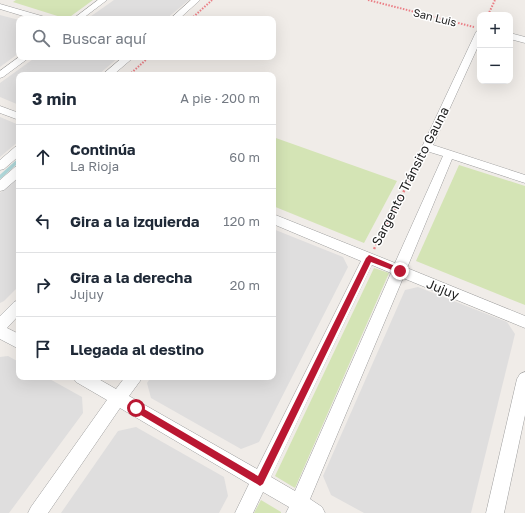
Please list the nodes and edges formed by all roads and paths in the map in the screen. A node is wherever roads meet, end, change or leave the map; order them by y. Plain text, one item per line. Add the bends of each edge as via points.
1 (8, 0) edge
2 (103, 0) edge
3 (196, 0) edge
4 (212, 0) edge
5 (368, 0) edge
6 (495, 0) edge
7 (0, 5) edge
8 (489, 12) edge
9 (33, 16) edge
10 (81, 16) edge
11 (177, 16) edge
12 (194, 16) edge
13 (477, 27) edge
14 (513, 37) edge
15 (477, 39) edge
16 (525, 40) edge
17 (21, 60) edge
18 (125, 60) edge
19 (146, 60) edge
20 (110, 72) edge
21 (132, 72) edge
22 (0, 75) edge
23 (0, 109) edge
24 (16, 116) edge
25 (427, 147) junction
26 (16, 153) edge
27 (449, 154) junction
28 (0, 166) edge
29 (16, 173) edge
30 (525, 179) edge
31 (0, 187) edge
32 (276, 220) edge
33 (369, 258) junction
34 (400, 271) junction
35 (16, 309) edge
36 (525, 322) edge
37 (0, 325) edge
38 (0, 331) edge
39 (16, 340) edge
40 (525, 379) edge
41 (86, 380) edge
42 (133, 380) edge
43 (118, 398) junction
44 (260, 481) junction
45 (297, 508) edge
46 (37, 513) edge
47 (244, 513) edge
48 (316, 513) edge
49 (495, 513) edge

1 - 7 street
2 - 10 street
3 - 11 street
4 - 12 path
5 - 13 path, San Luis
6 - 8 path
7 - 9 street
14 - 16 street
15 - 25 street, Sargento Tránsito Gauna
17 - 22 street
18 - 20 street
19 - 21 path
23 - 24 street
25 - 27 street
25 - 33 path, Sargento Tránsito Gauna
26 - 28 street
27 - 30 street
27 - 34 street, Sargento Tránsito Gauna
29 - 31 street
32 - 33 street, Jujuy
33 - 34 street, Jujuy
33 - 44 street, Sargento Tránsito Gauna
34 - 36 street, Jujuy
34 - 45 street, Sargento Tránsito Gauna
35 - 37 street
38 - 39 street
40 - 49 street
41 - 43 street
42 - 43 street
43 - 44 street
43 - 46 street
44 - 45 street
44 - 47 street, Sargento Tránsito Gauna
45 - 48 street

